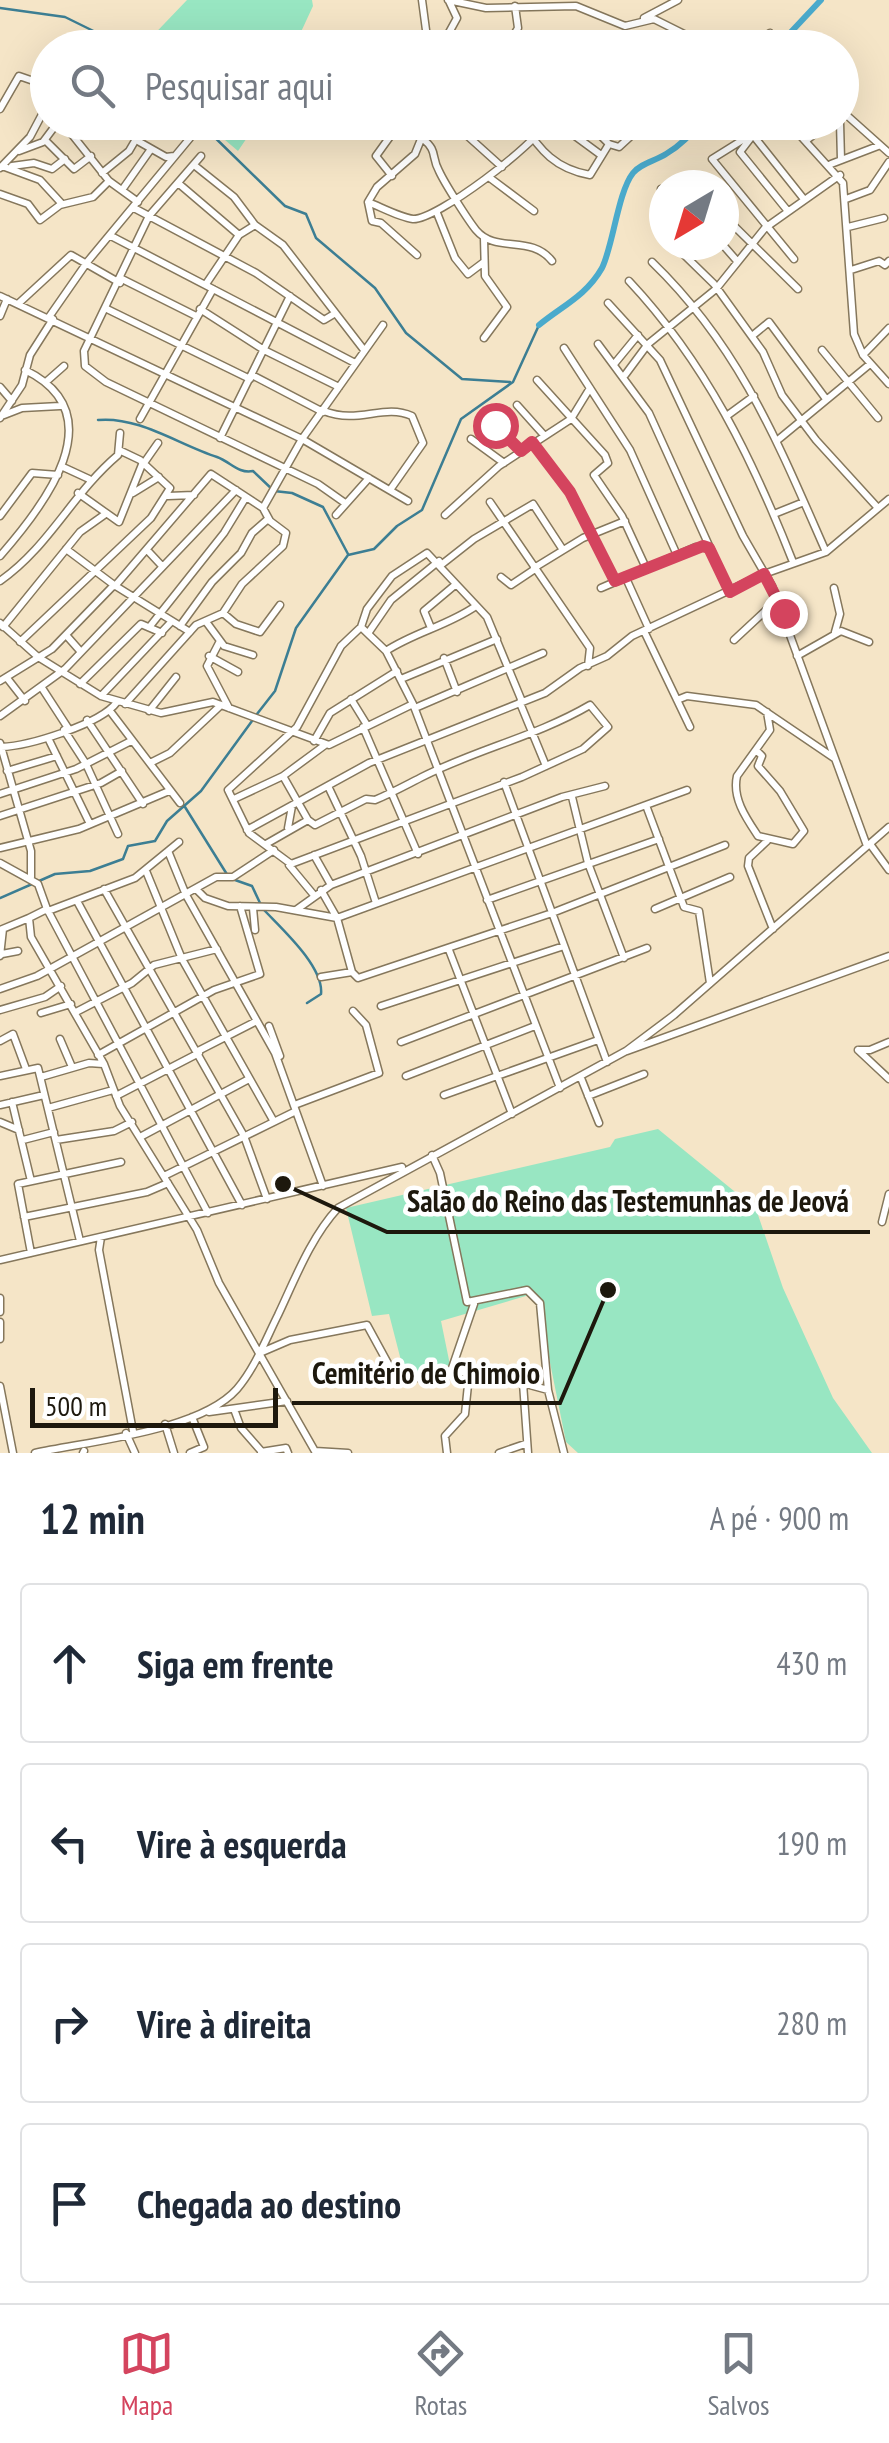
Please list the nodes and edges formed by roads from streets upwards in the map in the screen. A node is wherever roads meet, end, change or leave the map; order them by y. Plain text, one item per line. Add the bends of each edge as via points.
1 (422, 0) edge
2 (449, 0) edge
3 (585, 0) edge
4 (678, 0) edge
5 (521, 4) edge
6 (576, 6) junction
7 (643, 18) junction
8 (424, 30) edge
9 (450, 30) edge
10 (515, 30) edge
11 (681, 30) edge
12 (30, 80) edge
13 (0, 109) edge
14 (859, 128) edge
15 (30, 131) edge
16 (45, 140) joint
17 (76, 140) edge
18 (136, 140) joint
19 (188, 140) edge
20 (388, 140) edge
21 (422, 140) edge
22 (424, 140) edge
23 (472, 140) edge
24 (533, 140) joint
25 (581, 140) edge
26 (604, 140) edge
27 (627, 140) edge
28 (742, 140) edge
29 (749, 140) edge
30 (757, 140) edge
31 (807, 140) edge
32 (841, 140) edge
33 (609, 144) junction
34 (878, 146) junction
35 (151, 148) junction
36 (17, 152) junction
37 (889, 153) edge
38 (175, 155) junction
39 (601, 155) junction
40 (91, 156) junction
41 (200, 156) dead end
42 (64, 158) junction
43 (842, 160) junction
44 (889, 162) edge
45 (831, 164) junction
46 (194, 165) junction
47 (2, 167) edge
48 (502, 167) junction
49 (102, 173) junction
50 (840, 175) junction
51 (392, 176) junction
52 (490, 178) junction
53 (110, 181) junction
54 (178, 183) junction
55 (122, 190) junction
56 (0, 194) edge
57 (456, 196) junction
58 (804, 198) junction
59 (846, 199) junction
60 (368, 202) junction
61 (62, 204) junction
62 (136, 205) junction
63 (787, 210) junction
64 (534, 211) dead end
65 (437, 212) junction
66 (149, 216) junction
67 (884, 218) dead end
68 (255, 225) junction
69 (768, 225) junction
70 (848, 227) junction
71 (739, 232) edge
72 (239, 234) junction
73 (112, 236) junction
74 (484, 237) junction
75 (751, 244) junction
76 (137, 248) junction
77 (417, 255) dead end
78 (224, 256) junction
79 (739, 258) edge
80 (794, 258) dead end
81 (689, 260) edge
82 (737, 260) edge
83 (88, 261) junction
84 (552, 261) dead end
85 (889, 261) edge
86 (484, 262) junction
87 (652, 262) dead end
88 (850, 270) junction
89 (121, 281) junction
90 (629, 281) dead end
91 (210, 286) junction
92 (314, 286) junction
93 (716, 288) junction
94 (798, 289) dead end
95 (4, 298) edge
96 (292, 298) junction
97 (18, 304) junction
98 (608, 304) dead end
99 (696, 307) junction
100 (107, 309) junction
101 (198, 313) junction
102 (334, 314) junction
103 (0, 316) edge
104 (51, 318) junction
105 (277, 325) junction
106 (383, 325) dead end
107 (671, 326) junction
108 (889, 328) edge
109 (638, 336) junction
110 (752, 336) junction
111 (484, 338) dead end
112 (93, 339) junction
113 (178, 344) junction
114 (598, 344) dead end
115 (648, 344) junction
116 (564, 348) dead end
117 (264, 350) junction
118 (364, 350) junction
119 (822, 350) dead end
120 (863, 355) junction
121 (615, 363) junction
122 (355, 364) junction
123 (870, 364) junction
124 (64, 366) dead end
125 (26, 370) junction
126 (164, 373) junction
127 (625, 375) junction
128 (251, 377) junction
129 (538, 380) dead end
130 (48, 381) junction
131 (848, 381) junction
132 (889, 384) edge
133 (339, 386) junction
134 (0, 387) edge
135 (590, 388) junction
136 (754, 396) junction
137 (826, 399) junction
138 (12, 401) junction
139 (149, 401) junction
140 (61, 406) junction
141 (236, 406) junction
142 (516, 406) dead end
143 (323, 411) junction
144 (728, 415) junction
145 (573, 416) junction
146 (1, 417) edge
147 (140, 418) dead end
148 (878, 418) dead end
149 (802, 420) junction
150 (495, 425) dead end
151 (120, 432) dead end
152 (543, 434) junction
153 (220, 438) junction
154 (302, 439) junction
155 (471, 439) dead end
156 (779, 439) junction
157 (532, 442) junction
158 (158, 443) dead end
159 (119, 450) junction
160 (521, 451) junction
161 (143, 463) junction
162 (504, 463) junction
163 (63, 467) junction
164 (285, 470) junction
165 (58, 475) junction
166 (159, 477) junction
167 (89, 478) junction
168 (369, 478) junction
169 (236, 490) junction
170 (390, 490) junction
171 (78, 493) junction
172 (132, 494) junction
173 (194, 495) junction
174 (167, 496) junction
175 (246, 496) junction
176 (889, 499) edge
177 (408, 501) dead end
178 (490, 502) dead end
179 (804, 502) junction
180 (345, 503) junction
181 (263, 508) junction
182 (878, 508) junction
183 (774, 514) junction
184 (104, 515) junction
185 (336, 515) dead end
186 (445, 515) dead end
187 (0, 516) edge
188 (268, 520) junction
189 (625, 521) junction
190 (508, 522) junction
191 (594, 534) junction
192 (709, 548) junction
193 (66, 549) junction
194 (563, 550) junction
195 (148, 551) junction
196 (826, 552) junction
197 (678, 555) junction
198 (0, 556) edge
199 (793, 562) junction
200 (440, 563) junction
201 (162, 566) junction
202 (646, 568) junction
203 (534, 569) junction
204 (94, 570) junction
205 (764, 574) junction
206 (626, 576) junction
207 (501, 577) dead end
208 (0, 581) edge
209 (615, 581) junction
210 (455, 584) junction
211 (114, 586) junction
212 (601, 588) dead end
213 (834, 588) dead end
214 (730, 592) junction
215 (134, 598) junction
216 (778, 599) junction
217 (280, 605) dead end
218 (476, 606) junction
219 (159, 612) junction
220 (222, 612) junction
221 (172, 621) junction
222 (207, 623) junction
223 (2, 625) edge
224 (151, 625) junction
225 (180, 626) junction
226 (361, 627) junction
227 (431, 628) junction
228 (646, 630) junction
229 (190, 632) junction
230 (369, 632) junction
231 (162, 633) junction
232 (835, 633) junction
233 (66, 636) junction
234 (497, 638) junction
235 (734, 640) dead end
236 (220, 641) junction
237 (20, 642) junction
238 (869, 642) dead end
239 (82, 652) junction
240 (386, 652) junction
241 (543, 652) dead end
242 (254, 655) dead end
243 (209, 656) junction
244 (38, 657) junction
245 (796, 657) junction
246 (444, 658) junction
247 (588, 666) junction
248 (507, 671) junction
249 (62, 672) junction
250 (238, 672) dead end
251 (399, 675) junction
252 (176, 677) dead end
253 (3, 679) edge
254 (80, 684) junction
255 (42, 688) junction
256 (457, 692) junction
257 (102, 696) junction
258 (351, 699) junction
259 (521, 699) junction
260 (677, 700) junction
261 (25, 701) junction
262 (121, 703) junction
263 (225, 706) junction
264 (414, 706) junction
265 (110, 711) junction
266 (149, 712) junction
267 (767, 712) junction
268 (0, 716) edge
269 (87, 720) junction
270 (365, 726) junction
271 (690, 727) dead end
272 (66, 729) junction
273 (292, 732) junction
274 (533, 735) junction
275 (48, 739) junction
276 (429, 739) junction
277 (314, 740) junction
278 (130, 741) junction
279 (325, 745) junction
280 (0, 746) edge
281 (756, 750) junction
282 (110, 754) junction
283 (57, 756) junction
284 (835, 758) junction
285 (379, 760) junction
286 (150, 763) junction
287 (86, 764) junction
288 (546, 766) junction
289 (439, 770) junction
290 (6, 771) junction
291 (122, 771) junction
292 (66, 772) junction
293 (283, 776) junction
294 (504, 782) junction
295 (94, 785) junction
296 (328, 786) junction
297 (605, 786) dead end
298 (14, 790) junction
299 (170, 790) junction
300 (687, 790) dead end
301 (392, 791) junction
302 (74, 792) junction
303 (0, 794) edge
304 (572, 797) junction
305 (234, 799) junction
306 (143, 804) junction
307 (180, 804) dead end
308 (296, 804) junction
309 (453, 804) junction
310 (647, 808) junction
311 (19, 809) junction
312 (341, 812) junction
313 (0, 816) edge
314 (516, 817) junction
315 (108, 818) junction
316 (308, 820) junction
317 (90, 824) junction
318 (404, 824) junction
319 (288, 828) junction
320 (889, 828) edge
321 (247, 830) junction
322 (580, 831) junction
323 (118, 834) dead end
324 (468, 837) junction
325 (26, 839) junction
326 (659, 839) junction
327 (767, 841) junction
328 (179, 842) dead end
329 (266, 844) junction
330 (354, 844) junction
331 (725, 844) dead end
332 (868, 845) junction
333 (0, 848) edge
334 (528, 849) junction
335 (274, 850) junction
336 (168, 851) junction
337 (418, 854) junction
338 (314, 855) junction
339 (0, 863) edge
340 (588, 863) junction
341 (289, 864) junction
342 (476, 867) junction
343 (670, 868) junction
344 (889, 870) edge
345 (146, 871) junction
346 (366, 874) junction
347 (730, 876) dead end
348 (30, 877) junction
349 (540, 882) junction
350 (330, 884) junction
351 (104, 889) junction
352 (196, 889) junction
353 (317, 892) junction
354 (601, 894) junction
355 (186, 895) junction
356 (682, 898) junction
357 (488, 900) junction
358 (77, 901) junction
359 (376, 903) junction
360 (240, 906) junction
361 (253, 908) junction
362 (160, 909) junction
363 (655, 909) dead end
364 (47, 910) junction
365 (295, 911) junction
366 (552, 913) junction
367 (29, 918) junction
368 (338, 918) junction
369 (19, 923) junction
370 (28, 928) junction
371 (128, 928) junction
372 (773, 929) junction
373 (2, 930) edge
374 (255, 930) dead end
375 (500, 931) junction
376 (100, 943) junction
377 (564, 946) junction
378 (647, 948) dead end
379 (218, 949) junction
380 (449, 950) junction
381 (18, 951) dead end
382 (1, 955) edge
383 (889, 956) edge
384 (72, 958) junction
385 (182, 958) junction
386 (624, 958) junction
387 (512, 964) junction
388 (152, 968) junction
389 (50, 970) junction
390 (352, 972) junction
391 (575, 977) junction
392 (321, 978) dead end
393 (461, 981) junction
394 (233, 982) junction
395 (710, 983) junction
396 (125, 985) junction
397 (61, 986) junction
398 (0, 989) edge
399 (523, 995) junction
400 (204, 996) junction
401 (95, 1000) junction
402 (71, 1004) junction
403 (381, 1006) dead end
404 (0, 1010) edge
405 (176, 1010) junction
406 (353, 1011) dead end
407 (41, 1012) dead end
408 (76, 1013) junction
409 (472, 1013) junction
410 (256, 1022) junction
411 (269, 1026) dead end
412 (535, 1026) junction
413 (148, 1027) junction
414 (226, 1038) junction
415 (60, 1039) dead end
416 (599, 1040) junction
417 (0, 1041) edge
418 (401, 1042) dead end
419 (889, 1042) edge
420 (118, 1043) junction
421 (485, 1044) junction
422 (626, 1051) junction
423 (198, 1052) junction
424 (98, 1054) junction
425 (548, 1059) junction
426 (607, 1062) junction
427 (104, 1064) junction
428 (26, 1068) junction
429 (72, 1068) junction
430 (169, 1068) junction
431 (644, 1074) dead end
432 (497, 1075) junction
433 (0, 1076) edge
434 (41, 1076) junction
435 (406, 1076) dead end
436 (581, 1077) junction
437 (248, 1079) junction
438 (889, 1079) edge
439 (140, 1084) junction
440 (560, 1088) junction
441 (115, 1093) junction
442 (44, 1094) junction
443 (220, 1095) junction
444 (444, 1096) dead end
445 (588, 1096) junction
446 (12, 1102) junction
447 (0, 1105) edge
448 (296, 1107) junction
449 (48, 1108) junction
450 (190, 1110) junction
451 (512, 1114) junction
452 (273, 1120) junction
453 (0, 1122) edge
454 (132, 1122) junction
455 (599, 1123) dead end
456 (161, 1124) junction
457 (20, 1131) junction
458 (55, 1136) junction
459 (142, 1136) junction
460 (244, 1136) junction
461 (23, 1140) junction
462 (212, 1151) junction
463 (432, 1156) junction
464 (121, 1162) dead end
465 (413, 1164) junction
466 (183, 1167) junction
467 (65, 1172) junction
468 (166, 1180) junction
469 (31, 1181) junction
470 (323, 1185) junction
471 (889, 1194) edge
472 (266, 1199) junction
473 (242, 1205) junction
474 (72, 1206) junction
475 (208, 1213) junction
476 (24, 1216) junction
477 (186, 1218) junction
478 (882, 1222) dead end
479 (101, 1236) junction
480 (80, 1241) junction
481 (31, 1252) junction
482 (0, 1260) edge
483 (0, 1298) edge
484 (474, 1304) junction
485 (0, 1312) edge
486 (0, 1322) edge
487 (0, 1339) edge
488 (262, 1350) junction
489 (451, 1371) junction
490 (469, 1375) junction
491 (523, 1383) junction
492 (0, 1386) edge
493 (548, 1390) junction
494 (287, 1401) junction
495 (234, 1409) junction
496 (206, 1412) junction
497 (192, 1417) junction
498 (165, 1424) junction
499 (129, 1432) junction
500 (526, 1449) edge
501 (84, 1450) edge
502 (261, 1452) edge
503 (316, 1452) edge
504 (348, 1452) edge
505 (14, 1453) edge
506 (35, 1453) edge
507 (135, 1453) edge
508 (174, 1453) edge
509 (190, 1453) edge
510 (288, 1453) edge
511 (447, 1453) edge
512 (499, 1453) edge
513 (564, 1453) edge

1 - 8 street
2 - 5 street via 486,8
2 - 9 street via 456,21
3 - 6 street
4 - 7 street
5 - 6 street
5 - 10 street
6 - 7 street via 618,25
7 - 11 street
12 - 13 street via 19,76
14 - 34 street
15 - 36 street
16 - 36 street
16 - 42 street
17 - 40 street
18 - 35 street
18 - 49 street
19 - 38 street
20 - 51 street via 376,156
21 - 51 street
22 - 57 street via 436,150 435,163
23 - 48 street
24 - 39 street via 548,159 590,176
24 - 48 street
25 - 39 street
26 - 33 street
27 - 33 street via 619,147
28 - 69 street via 712,158
29 - 63 street via 741,154
30 - 58 street
31 - 45 street
32 - 43 street
33 - 39 street
34 - 37 street
34 - 43 street
35 - 38 street
35 - 55 street
36 - 47 street
38 - 62 street
40 - 42 street via 74,169
40 - 49 street
41 - 46 street
42 - 47 street via 52,170 34,163
43 - 45 street
44 - 59 street via 870,190
45 - 50 street
46 - 54 street
46 - 68 street via 234,197
47 - 61 street via 40,180
48 - 52 street
49 - 53 street
50 - 58 street
50 - 59 street
51 - 60 street
52 - 57 street
52 - 64 street
53 - 55 street
53 - 61 street via 93,197
54 - 66 street
54 - 72 street
55 - 62 street
56 - 61 street via 28,204 40,220
57 - 65 street
57 - 74 street
58 - 63 street
59 - 70 street
60 - 65 street via 413,218
60 - 77 street via 372,221
62 - 66 street
62 - 73 street
63 - 69 street
65 - 86 street via 468,274
66 - 76 street
66 - 78 street
67 - 70 street
68 - 72 street
68 - 92 street via 283,244
69 - 75 street
69 - 80 street
70 - 88 street
71 - 75 street
72 - 78 street
73 - 76 street
73 - 83 street
74 - 84 street via 536,246
74 - 86 street
75 - 79 street
75 - 94 street
76 - 89 street
76 - 91 street
78 - 91 street
78 - 96 street
81 - 93 street
82 - 93 street
83 - 89 street
83 - 97 street via 74,255 63,260
83 - 104 street
85 - 88 street
86 - 111 street via 485,276 507,307
87 - 99 street
88 - 120 street via 854,334
89 - 100 street
89 - 101 street
90 - 107 street
91 - 101 street
91 - 105 street
92 - 96 street
92 - 102 street
93 - 99 street
93 - 110 street
95 - 97 street
95 - 103 street
96 - 102 street via 325,320
96 - 105 street
97 - 104 street
98 - 109 street
99 - 107 street
99 - 136 street
100 - 112 street
100 - 113 street
101 - 113 street
101 - 117 street
102 - 118 street
104 - 112 street
104 - 125 street
105 - 117 street
105 - 122 street
106 - 118 street
107 - 115 street
107 - 144 street
108 - 120 street
109 - 115 street
109 - 121 street
110 - 137 street via 769,322
110 - 149 street
112 - 126 street
112 - 139 street via 83,355 88,371
113 - 126 street
113 - 128 street
114 - 121 street
115 - 127 street
115 - 205 street
116 - 135 street
117 - 128 street
117 - 133 street
118 - 122 street
119 - 131 street
120 - 123 street
121 - 127 street
122 - 133 street
123 - 131 street
123 - 132 street
124 - 130 street
125 - 130 street
125 - 138 street
126 - 139 street
126 - 141 street
127 - 192 street via 667,450
128 - 141 street
128 - 143 street
129 - 145 street
130 - 140 street
131 - 137 street
131 - 148 street
133 - 143 street
134 - 138 street
135 - 145 street
135 - 197 street via 630,450
136 - 144 street
136 - 156 street
137 - 149 street
138 - 146 street
139 - 147 street
139 - 153 street
140 - 146 street via 25,407
140 - 163 street via 70,428
141 - 153 street
141 - 154 street
142 - 152 street
143 - 154 street
143 - 170 street via 346,419 412,416 423,443
144 - 183 street
145 - 152 street
145 - 189 street via 608,460 594,475
149 - 156 street
149 - 182 street
150 - 160 street
151 - 159 street
152 - 157 street
153 - 164 street
154 - 164 street
154 - 168 street
155 - 162 street
156 - 179 street
157 - 160 street
157 - 191 street
158 - 161 street
159 - 161 street
159 - 167 street
160 - 162 street
161 - 166 street
161 - 172 street
162 - 186 street
163 - 165 street
163 - 167 street
164 - 180 street
164 - 181 street
165 - 187 street via 32,473
165 - 198 street
166 - 172 street
166 - 174 street via 170,488
167 - 171 street
168 - 170 street
168 - 180 street
169 - 173 street via 211,474
169 - 175 street
169 - 201 street
170 - 177 street
171 - 184 street
171 - 208 street via 62,522
172 - 184 street via 120,522
173 - 174 street
173 - 195 street
174 - 204 street
175 - 181 street
175 - 219 street
176 - 182 street
178 - 190 street
179 - 183 street
179 - 196 street
180 - 185 street
181 - 188 street
182 - 196 street
183 - 199 street
184 - 193 street
188 - 220 street via 286,533 285,542
188 - 225 street
189 - 191 street
189 - 202 street
190 - 194 street via 535,505
190 - 200 street
190 - 203 street
191 - 194 street
191 - 209 street
192 - 197 street
192 - 214 street
193 - 204 street
193 - 223 street
194 - 203 street
195 - 201 street
195 - 211 street
196 - 199 street
197 - 202 street
199 - 205 street
200 - 210 street
200 - 226 street via 428,552 395,572 366,609
200 - 230 street via 392,600
201 - 215 street
202 - 206 street
203 - 207 street via 511,585
203 - 247 street via 590,648
204 - 211 street
204 - 237 street
205 - 214 street
205 - 216 street
206 - 209 street
206 - 228 street
209 - 212 street
210 - 218 street
210 - 227 street via 424,612
211 - 215 street
211 - 233 street
213 - 232 street via 840,614
214 - 228 street
215 - 219 street
215 - 239 street
216 - 235 street
216 - 245 street
217 - 220 street via 260,632
218 - 227 street
218 - 234 street
219 - 221 street
219 - 224 street
220 - 222 street
221 - 225 street
221 - 231 street
222 - 229 street
222 - 236 street
223 - 237 street
224 - 231 street
224 - 254 street via 141,624
225 - 229 street
226 - 230 street
226 - 273 street via 346,639
227 - 240 street
228 - 247 street
228 - 260 street
229 - 262 street
230 - 240 street
231 - 257 street
232 - 238 street
232 - 245 street
233 - 239 street
233 - 244 street
234 - 246 street
234 - 248 street
236 - 242 street
236 - 243 street
237 - 244 street
239 - 249 street
240 - 251 street
241 - 248 street
243 - 250 street
243 - 263 street
244 - 249 street
244 - 253 street
245 - 284 street
246 - 251 street
246 - 256 street
247 - 259 street via 545,693
248 - 256 street
248 - 259 street
249 - 254 street
249 - 255 street
251 - 258 street
251 - 264 street
252 - 266 street
253 - 261 street
254 - 257 street
255 - 261 street
255 - 272 street
256 - 264 street
257 - 262 street
258 - 270 street
258 - 277 street via 330,713
259 - 274 street
259 - 276 street
260 - 267 street via 752,704
260 - 271 street
261 - 268 street
262 - 265 street
262 - 266 street
263 - 266 street via 206,702
263 - 273 street
263 - 286 street
264 - 270 street
264 - 276 street
265 - 269 street
265 - 278 street
267 - 281 street via 770,730
267 - 284 street
269 - 272 street
269 - 282 street
270 - 279 street
270 - 285 street
272 - 275 street
272 - 287 street
273 - 277 street
273 - 305 street via 228,790
274 - 288 street
274 - 288 street via 590,705 608,725 598,739
274 - 289 street
275 - 280 street
275 - 283 street
276 - 285 street
276 - 289 street
277 - 279 street
278 - 282 street
278 - 286 street
279 - 293 street
280 - 290 street
281 - 327 street via 734,783 740,808
281 - 327 street via 762,756 758,766 804,831 788,846
282 - 287 street
282 - 291 street
283 - 290 street
283 - 292 street
284 - 332 street
285 - 296 street
285 - 301 street
286 - 299 street
287 - 292 street
287 - 295 street
288 - 294 street
289 - 301 street
289 - 309 street
290 - 298 street
291 - 295 street
291 - 306 street
292 - 298 street
292 - 302 street
293 - 305 street
293 - 308 street
294 - 309 street
294 - 314 street
295 - 302 street
295 - 315 street
296 - 308 street
296 - 312 street
297 - 304 street
298 - 303 street
298 - 311 street
299 - 306 street
299 - 307 street
300 - 310 street
301 - 312 street
301 - 318 street
302 - 311 street
302 - 317 street
304 - 314 street
304 - 322 street
305 - 321 street
306 - 315 street
308 - 316 street
308 - 319 street
308 - 321 street
309 - 318 street
309 - 324 street
310 - 322 street
310 - 326 street
311 - 313 street
311 - 325 street
312 - 316 street via 315,824
312 - 330 street
314 - 324 street
314 - 334 street
315 - 317 street
315 - 323 street
316 - 319 street
317 - 325 street
318 - 330 street
318 - 337 street
319 - 329 street
320 - 332 street
321 - 329 street
322 - 334 street
322 - 340 street
324 - 337 street
324 - 342 street
325 - 333 street
325 - 348 street
326 - 340 street
326 - 343 street
327 - 372 street via 748,866
328 - 336 street
329 - 335 street
330 - 338 street
330 - 346 street
331 - 343 street
332 - 344 street
332 - 372 street
334 - 342 street
334 - 349 street
335 - 341 street
335 - 352 street via 233,877 223,874
336 - 345 street
336 - 355 street
337 - 346 street
338 - 341 street
338 - 350 street
339 - 348 street
340 - 349 street
340 - 354 street
341 - 353 street
342 - 357 street
342 - 359 street
343 - 354 street
343 - 356 street
345 - 351 street
345 - 362 street
346 - 350 street
346 - 359 street
347 - 356 street
348 - 364 street
349 - 357 street
349 - 366 street
350 - 353 street
351 - 358 street
351 - 371 street
352 - 355 street
352 - 360 street via 208,900
353 - 365 street
353 - 368 street
354 - 366 street
354 - 386 street
355 - 362 street
355 - 379 street
356 - 363 street
356 - 395 street via 684,908 700,911
357 - 375 street
358 - 364 street
358 - 376 street
359 - 368 street
360 - 361 street
360 - 394 street via 260,972
361 - 365 street
361 - 374 street
362 - 371 street
362 - 385 street
364 - 367 street
364 - 384 street
365 - 368 street
366 - 375 street
366 - 377 street
367 - 369 street
367 - 370 street
368 - 390 street
369 - 370 street
369 - 373 street
370 - 389 street
371 - 376 street
371 - 388 street
372 - 395 street
373 - 382 street
375 - 380 street
375 - 387 street
376 - 384 street
376 - 396 street
377 - 387 street
377 - 391 street
378 - 386 street
379 - 385 street
379 - 394 street
380 - 390 street via 358,978
380 - 393 street
381 - 382 street
383 - 422 street
384 - 389 street
384 - 401 street
385 - 388 street
385 - 400 street
386 - 391 street
387 - 393 street
387 - 399 street
388 - 396 street
388 - 405 street
389 - 397 street
389 - 398 street
390 - 392 street
391 - 399 street
391 - 416 street
393 - 403 street
393 - 409 street
394 - 400 street
394 - 410 street
395 - 422 street
396 - 401 street
396 - 413 street
397 - 402 street
397 - 404 street
399 - 409 street
399 - 412 street
400 - 405 street
400 - 414 street
401 - 408 street
401 - 420 street
402 - 407 street
402 - 408 street
405 - 413 street
405 - 423 street
406 - 448 street via 366,1025 379,1073
408 - 424 street
409 - 418 street
409 - 421 street
410 - 414 street
410 - 448 street
411 - 448 street
412 - 421 street
412 - 425 street
413 - 420 street
413 - 430 street
414 - 423 street
414 - 437 street
415 - 429 street
416 - 425 street
416 - 426 street
417 - 428 street via 14,1034
419 - 438 street via 858,1050
420 - 424 street
420 - 439 street
421 - 432 street
421 - 435 street
422 - 426 street
423 - 430 street
423 - 443 street
424 - 427 street
425 - 432 street
425 - 440 street
426 - 436 street
427 - 429 street
427 - 441 street
428 - 433 street
428 - 434 street via 36,1067
429 - 434 street
430 - 439 street
430 - 450 street
431 - 445 street
432 - 444 street
432 - 451 street
434 - 442 street
436 - 440 street
436 - 445 street
437 - 443 street
437 - 452 street
439 - 441 street
439 - 456 street
440 - 451 street
441 - 449 street
441 - 454 street
442 - 446 street
442 - 449 street
443 - 450 street
443 - 460 street
445 - 455 street
446 - 447 street
446 - 457 street
448 - 452 street
448 - 470 street
449 - 458 street
450 - 456 street
450 - 462 street
451 - 463 street
452 - 460 street
453 - 457 street
454 - 458 street via 114,1131
454 - 459 street
456 - 459 street
456 - 466 street
457 - 461 street
458 - 461 street
458 - 467 street
459 - 468 street
460 - 462 street
460 - 472 street
461 - 469 street
462 - 466 street
462 - 473 street
463 - 465 street
463 - 484 street via 468,1302
464 - 467 street
465 - 470 street
465 - 488 street via 332,1214
466 - 468 street
466 - 475 street
467 - 469 street
467 - 474 street
468 - 474 street via 147,1192
468 - 477 street
469 - 476 street via 17,1186
470 - 472 street
471 - 478 street
472 - 473 street
473 - 475 street
474 - 476 street
474 - 480 street
475 - 477 street
476 - 481 street
477 - 479 street
477 - 488 street via 250,1340
479 - 480 street
479 - 499 street
480 - 481 street
481 - 482 street
483 - 485 street
484 - 489 street
484 - 493 street via 528,1290 536,1296
486 - 487 street
488 - 489 street via 367,1325 396,1380
488 - 494 street
488 - 496 street via 234,1392
489 - 490 street
490 - 491 street
490 - 511 street via 466,1411 445,1436
491 - 493 street
491 - 500 street
492 - 505 street
493 - 513 street
494 - 495 street
494 - 503 street
495 - 496 street
495 - 502 street
496 - 497 street
497 - 498 street
497 - 509 street via 204,1447
498 - 499 street
498 - 508 street
499 - 501 street
499 - 507 street
500 - 512 street
501 - 506 street
502 - 510 street
503 - 504 street

